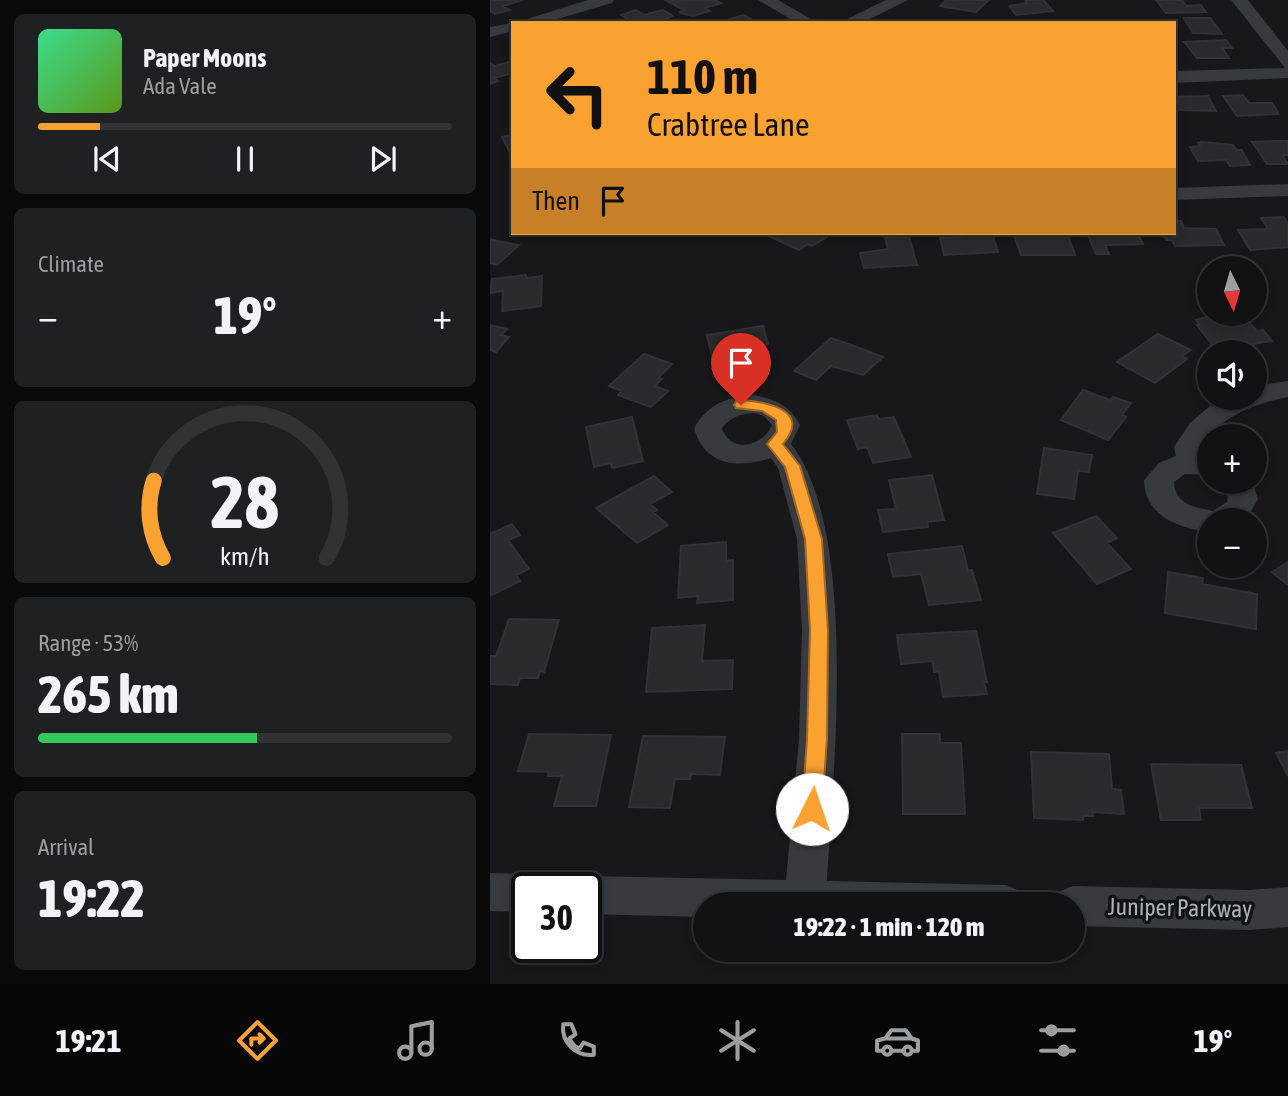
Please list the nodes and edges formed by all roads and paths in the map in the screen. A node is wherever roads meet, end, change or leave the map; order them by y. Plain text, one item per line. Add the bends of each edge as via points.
1 (606, 0) edge
2 (766, 0) edge
3 (900, 0) edge
4 (1239, 0) edge
5 (531, 21) edge
6 (806, 21) edge
7 (852, 21) edge
8 (511, 27) edge
9 (490, 32) edge
10 (1288, 63) edge
11 (1288, 73) edge
12 (1176, 77) edge
13 (1288, 190) edge
14 (1176, 194) edge
15 (1288, 389) edge
16 (1267, 393) edge
17 (1221, 410) edge
18 (1203, 424) edge
19 (1197, 430) edge
20 (775, 444) dead end
21 (1197, 459) edge
22 (1197, 464) edge
23 (1197, 519) edge
24 (490, 892) edge
25 (805, 892) edge
26 (511, 893) edge
27 (602, 895) edge
28 (693, 898) edge
29 (1085, 906) edge
30 (1288, 907) edge

1 - 5 street
2 - 6 street
3 - 7 street
4 - 10 street
8 - 9 street
11 - 12 street
13 - 14 street
15 - 16 street
17 - 18 street
19 - 21 street via 1188,447
20 - 25 street via 792,466 813,539 815,565 817,739
22 - 23 street via 1174,466 1159,480 1158,489 1169,507
24 - 26 street
27 - 28 street
29 - 30 street, Juniper Parkway

